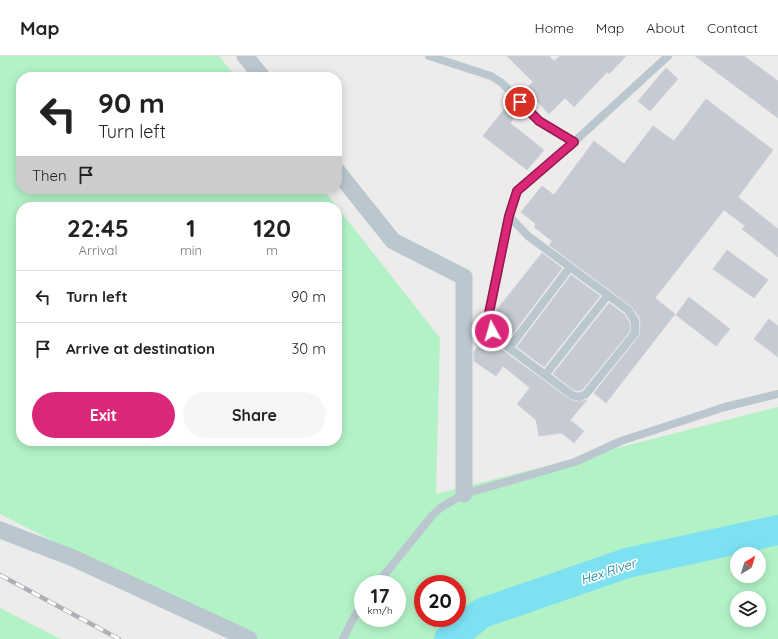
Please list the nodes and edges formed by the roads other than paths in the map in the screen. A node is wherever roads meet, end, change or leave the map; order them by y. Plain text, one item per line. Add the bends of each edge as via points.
1 (245, 56) edge
2 (429, 56) edge
3 (668, 56) edge
4 (258, 72) edge
5 (574, 142) junction
6 (342, 177) edge
7 (509, 216) junction
8 (570, 267) junction
9 (608, 295) junction
10 (509, 348) junction
11 (545, 375) junction
12 (778, 394) edge
13 (464, 494) junction
14 (0, 530) edge
15 (384, 575) edge
16 (354, 617) edge
17 (249, 639) edge
18 (343, 639) edge

1 - 4 street
2 - 5 lane via 491,76 502,83 539,121
3 - 5 lane
5 - 7 lane via 517,191
6 - 13 street via 393,241 464,277
7 - 8 lane via 528,236
7 - 10 lane via 488,318 492,331
8 - 9 lane
8 - 10 lane
9 - 11 lane
9 - 11 lane via 628,310 635,321 635,333 586,394 579,397 572,395
10 - 11 lane
12 - 13 lane via 725,407 622,441 575,462
13 - 15 lane via 440,508 431,517
14 - 17 street via 73,558
16 - 18 lane

